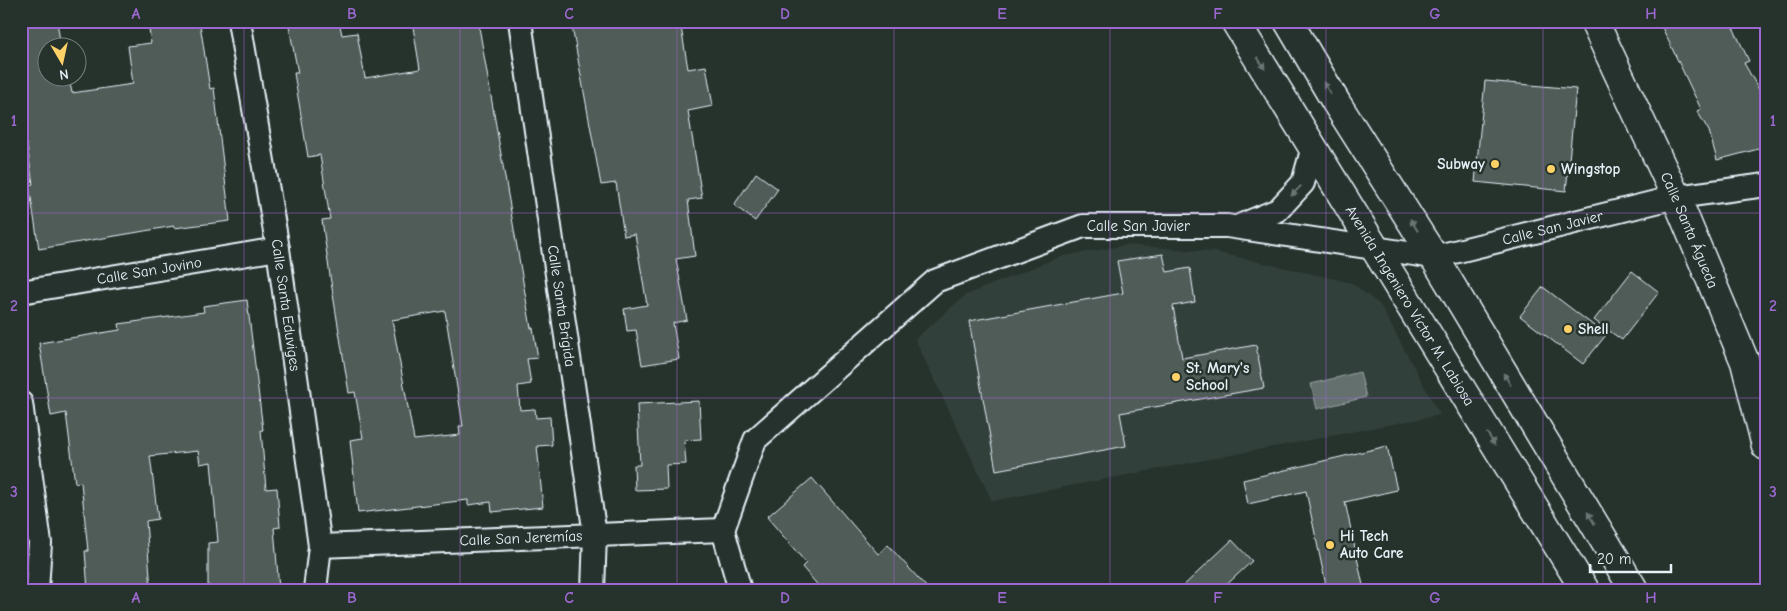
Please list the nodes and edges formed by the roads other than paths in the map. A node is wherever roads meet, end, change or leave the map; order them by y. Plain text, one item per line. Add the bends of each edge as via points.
1 (239, 21) edge
2 (520, 21) edge
3 (1235, 21) edge
4 (1288, 21) edge
5 (1594, 21) edge
6 (1313, 147) junction
7 (1766, 185) edge
8 (1676, 197) junction
9 (1234, 228) junction
10 (1375, 248) junction
11 (278, 249) junction
12 (1434, 257) junction
13 (21, 292) edge
14 (21, 403) edge
15 (1766, 446) edge
16 (723, 530) junction
17 (595, 535) junction
18 (320, 546) junction
19 (38, 590) edge
20 (315, 590) edge
21 (593, 590) edge
22 (740, 590) edge
23 (1585, 590) edge
24 (1634, 590) edge

1 - 11 street, Calle Santa Eduviges
2 - 17 street, Calle Santa Brígida
3 -> 6 main road, Avenida Ingeniero Víctor M. Labiosa
12 -> 4 main road
5 - 8 main road, Calle Santa Águeda
6 -> 9 street via 1303,183 1278,210
6 - 10 main road, Avenida Ingeniero Víctor M. Labiosa
7 - 8 street, Calle San Javier
8 - 12 street, Calle San Javier
8 - 15 main road, Calle Santa Águeda via 1745,362
9 - 10 street, Calle San Javier
9 - 16 street, Calle San Javier via 1083,226 935,281 755,440
10 - 12 street, Calle San Javier
10 -> 23 main road, Avenida Ingeniero Víctor M. Labiosa
11 - 13 street, Calle San Jovino
11 - 18 street, Calle Santa Eduviges
24 -> 12 main road
14 - 19 street via 40,543
16 - 17 street, Calle San Jeremías
16 - 22 street
17 - 18 street, Calle San Jeremías
17 - 21 street, Calle Santa Brígida
18 - 20 street, Calle Santa Eduviges

